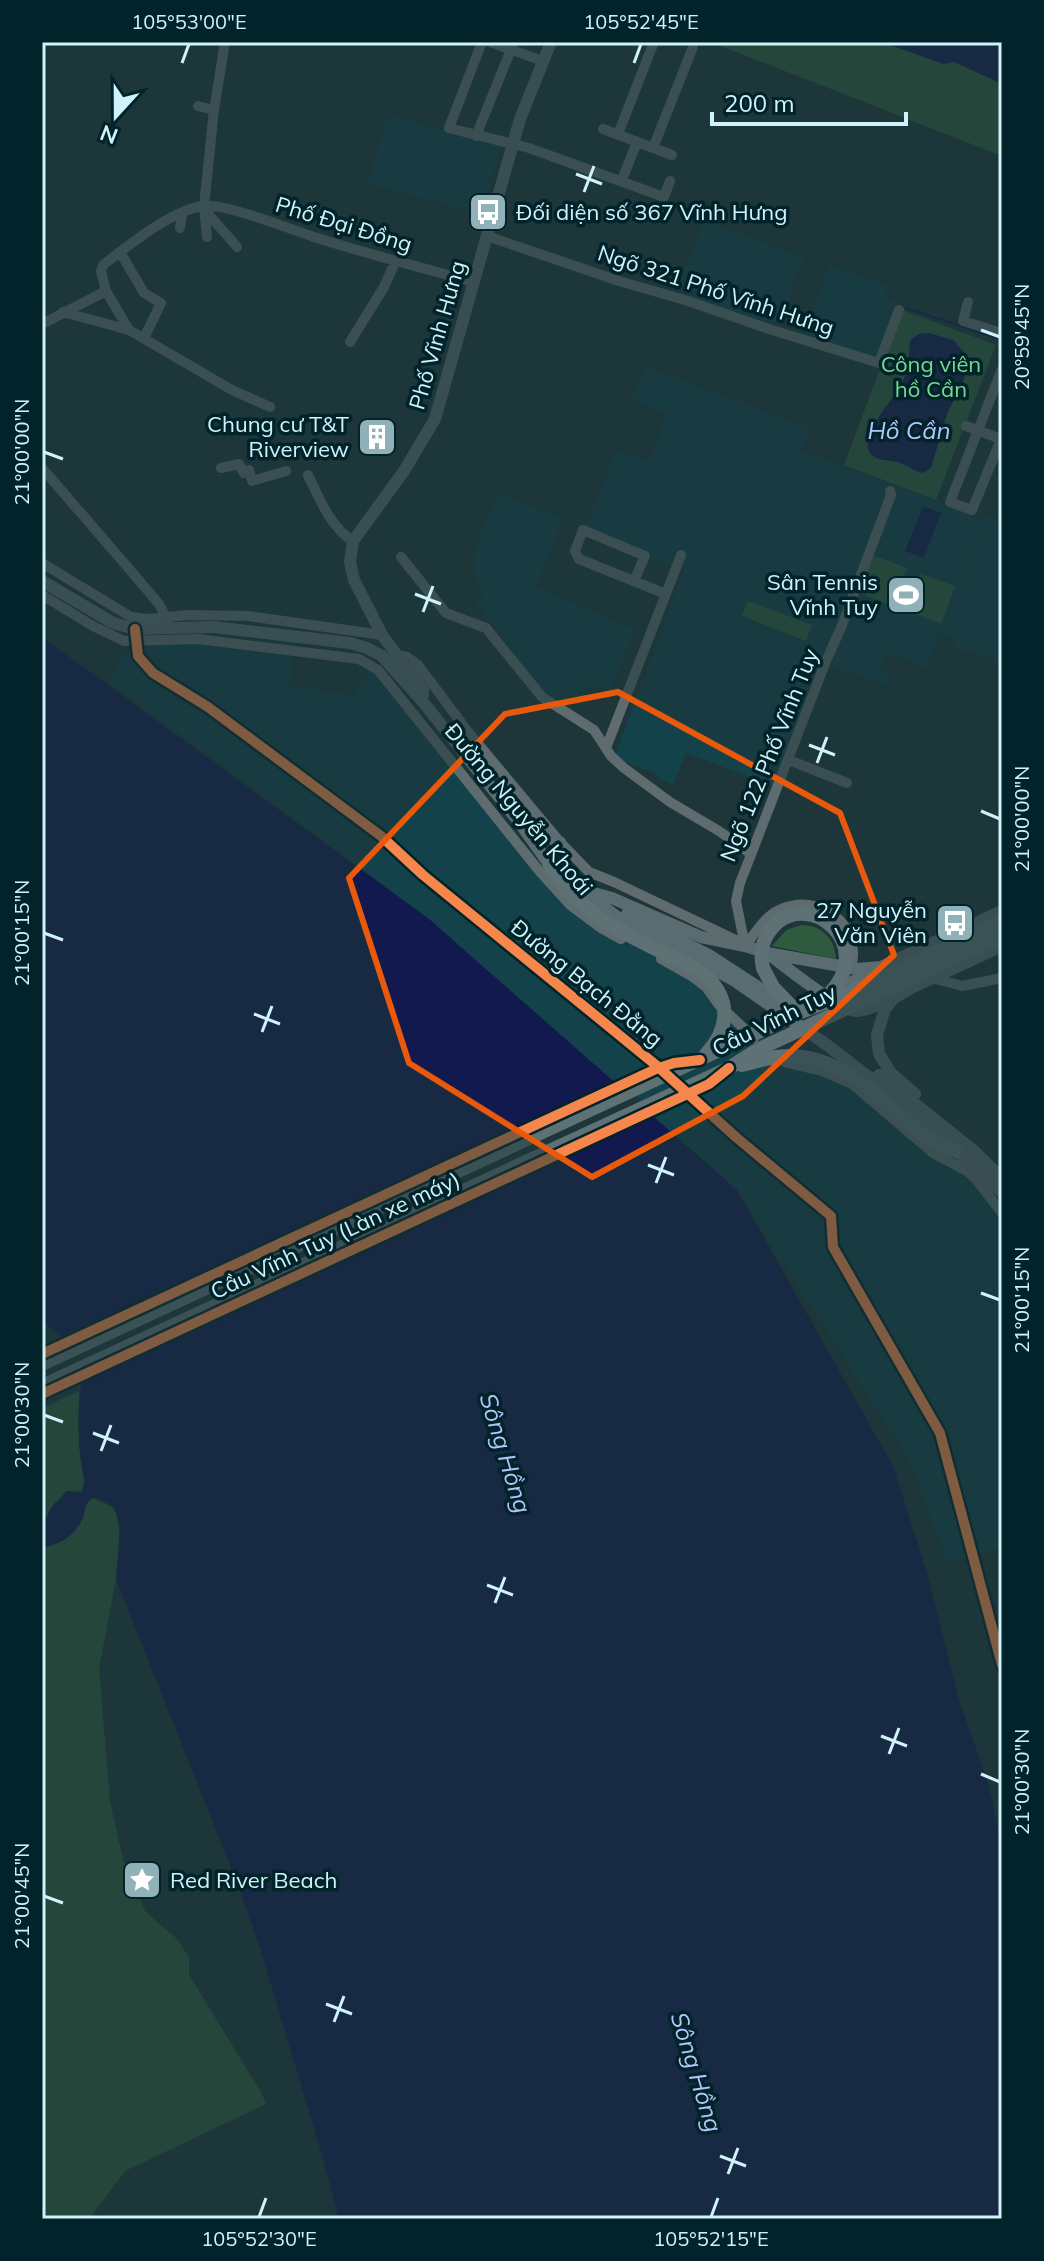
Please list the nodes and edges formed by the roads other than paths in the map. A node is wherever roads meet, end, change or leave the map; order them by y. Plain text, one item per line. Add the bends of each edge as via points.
1 (225, 42) edge
2 (482, 42) edge
3 (490, 42) edge
4 (551, 42) edge
5 (654, 42) edge
6 (513, 46) edge
7 (693, 47) dead end
8 (543, 61) junction
9 (198, 106) dead end
10 (214, 110) junction
11 (603, 129) dead end
12 (618, 134) junction
13 (476, 136) junction
14 (637, 142) junction
15 (513, 143) junction
16 (653, 148) junction
17 (672, 155) dead end
18 (622, 180) junction
19 (670, 181) dead end
20 (204, 207) junction
21 (187, 212) junction
22 (180, 228) dead end
23 (487, 236) junction
24 (207, 237) dead end
25 (237, 247) dead end
26 (120, 252) junction
27 (396, 260) junction
28 (473, 282) junction
29 (106, 291) junction
30 (968, 302) dead end
31 (899, 310) dead end
32 (63, 312) junction
33 (42, 324) edge
34 (129, 330) junction
35 (1002, 333) edge
36 (144, 338) junction
37 (350, 342) dead end
38 (1002, 369) edge
39 (270, 407) dead end
40 (966, 426) dead end
41 (978, 431) junction
42 (1002, 438) edge
43 (42, 468) edge
44 (221, 468) dead end
45 (286, 471) dead end
46 (308, 475) dead end
47 (890, 491) dead end
48 (353, 541) junction
49 (681, 555) dead end
50 (401, 557) dead end
51 (42, 563) edge
52 (634, 581) junction
53 (44, 584) edge
54 (666, 594) junction
55 (168, 622) junction
56 (382, 635) junction
57 (136, 636) junction
58 (397, 655) junction
59 (423, 702) junction
60 (456, 714) junction
61 (606, 748) junction
62 (789, 760) junction
63 (847, 783) dead end
64 (519, 822) junction
65 (560, 842) junction
66 (751, 854) junction
67 (549, 864) junction
68 (588, 893) junction
69 (1000, 918) edge
70 (1002, 936) edge
71 (745, 946) junction
72 (1002, 946) edge
73 (765, 961) junction
74 (881, 967) junction
75 (851, 968) junction
76 (932, 978) junction
77 (1002, 978) edge
78 (894, 998) junction
79 (836, 1001) junction
80 (799, 1013) junction
81 (700, 1060) junction
82 (729, 1068) junction
83 (956, 1151) junction
84 (974, 1151) junction
85 (1002, 1178) edge
86 (1002, 1193) edge
87 (1002, 1213) edge
88 (42, 1354) edge
89 (42, 1364) edge
90 (42, 1386) edge
91 (42, 1394) edge
92 (1002, 1665) edge

1 - 10 street
2 - 13 street via 449,128
3 - 6 street
4 - 8 main road, Phố Vĩnh Hưng
5 - 12 street
6 - 8 street
6 - 13 street
7 - 16 street
8 - 15 main road, Phố Vĩnh Hưng
9 - 10 street
10 - 20 street
11 - 12 street
12 - 14 street
13 - 15 street
14 - 16 street
14 - 18 street
15 - 18 street
15 - 23 main road, Phố Vĩnh Hưng
16 - 17 street
18 - 19 street via 664,197
20 - 21 street, Phố Đại Đồng
20 - 24 street
20 - 25 street
20 - 27 street, Phố Đại Đồng via 230,210
21 - 22 street
21 - 26 street, Phố Đại Đồng
23 - 28 main road, Phố Vĩnh Hưng
23 - 31 street, Ngõ 321 Phố Vĩnh Hưng via 879,363
26 - 29 street via 101,267
26 - 36 street via 144,293 161,303
27 - 28 street, Phố Đại Đồng
27 - 37 street
28 - 48 main road, Phố Vĩnh Hưng via 435,419
29 - 32 street
29 - 34 street
30 - 35 street via 963,321
32 - 33 street
32 - 34 street
34 - 36 street
36 - 39 street
38 - 41 street
40 - 41 street
41 - 42 street
41 - 42 street via 950,502 972,510
43 - 55 street
44 - 45 street via 239,464 244,473 249,470 252,481
46 - 48 street via 343,535
47 - 62 street, Ngõ 122 Phố Vĩnh Tuy
48 - 56 main road via 354,580
49 - 54 street
50 - 61 street via 446,613 486,628 542,697 594,730
51 - 55 street, Đường Nguyễn Khoái via 124,614
52 - 52 street via 645,556 583,530 575,551 579,559
52 - 54 street
53 - 57 main road, Đường Nguyễn Khoái
54 - 61 street
55 - 56 street, Đường Nguyễn Khoái via 248,616
55 - 57 main road, Đường Nguyễn Khoái
55 - 59 main road, Đường Nguyễn Khoái via 367,648 382,656
56 - 58 main road
57 - 87 street, Đường Nguyễn Khoái via 367,662 570,905 601,928 693,977 768,1051 787,1063 852,1084 925,1147 975,1178
57 - 92 street, Đường Bạch Đằng via 138,656 153,673 208,707 381,836 831,1216 833,1247 940,1433
58 - 59 main road via 423,690
58 - 60 street, Đường Nguyễn Khoái via 418,665
59 - 60 street
59 - 64 main road, Đường Nguyễn Khoái
60 - 65 street, Đường Nguyễn Khoái
61 - 66 street via 670,802
62 - 63 street
62 - 66 street, Ngõ 122 Phố Vĩnh Tuy
64 - 65 main road via 525,820
64 - 67 main road, Đường Nguyễn Khoái
65 - 71 street, Đường Nguyễn Khoái via 589,872
66 - 71 street, Ngõ 122 Phố Vĩnh Tuy via 736,901
67 - 68 main road, Đường Nguyễn Khoái
67 - 81 highway, bridge via 570,894 603,920 695,968 716,986 726,1010 724,1022
68 - 71 main road via 612,898 684,931
68 - 80 main road, Đường Nguyễn Khoái via 709,955
68 - 83 main road, Đường Nguyễn Khoái via 617,917 735,981 793,1021
69 - 74 main road
69 - 80 highway, Cầu Vĩnh Tuy, bridge
70 - 82 highway, Cầu Vĩnh Tuy, bridge via 759,1049
71 - 73 main road
71 - 75 street via 776,911 817,907 832,913 848,930 854,951
72 - 76 main road
73 - 75 main road
73 - 79 main road
73 - 80 highway via 773,987
73 - 80 highway, bridge via 764,941 773,927 792,915 822,919 841,937 846,962 840,981 825,998
74 - 75 main road
74 - 79 main road via 842,987
76 - 77 street via 962,986
76 - 78 main road
78 - 79 main road via 853,1011
78 - 84 main road via 878,1026 879,1054 891,1073 971,1142
80 - 81 highway, Cầu Vĩnh Tuy, bridge
80 - 84 main road, Đường Nguyễn Khoái
81 - 88 highway, Cầu Vĩnh Tuy (Làn xe máy), bridge via 656,1069
81 - 89 highway, Cầu Vĩnh Tuy, bridge
82 - 83 highway, bridge via 789,1055 819,1059 853,1078 920,1133
82 - 90 highway, Cầu Vĩnh Tuy, bridge
82 - 91 highway, Cầu Vĩnh Tuy (Làn xe máy), bridge via 709,1084
83 - 86 main road, Đường Nguyễn Khoái
84 - 85 main road, Đường Nguyễn Khoái

